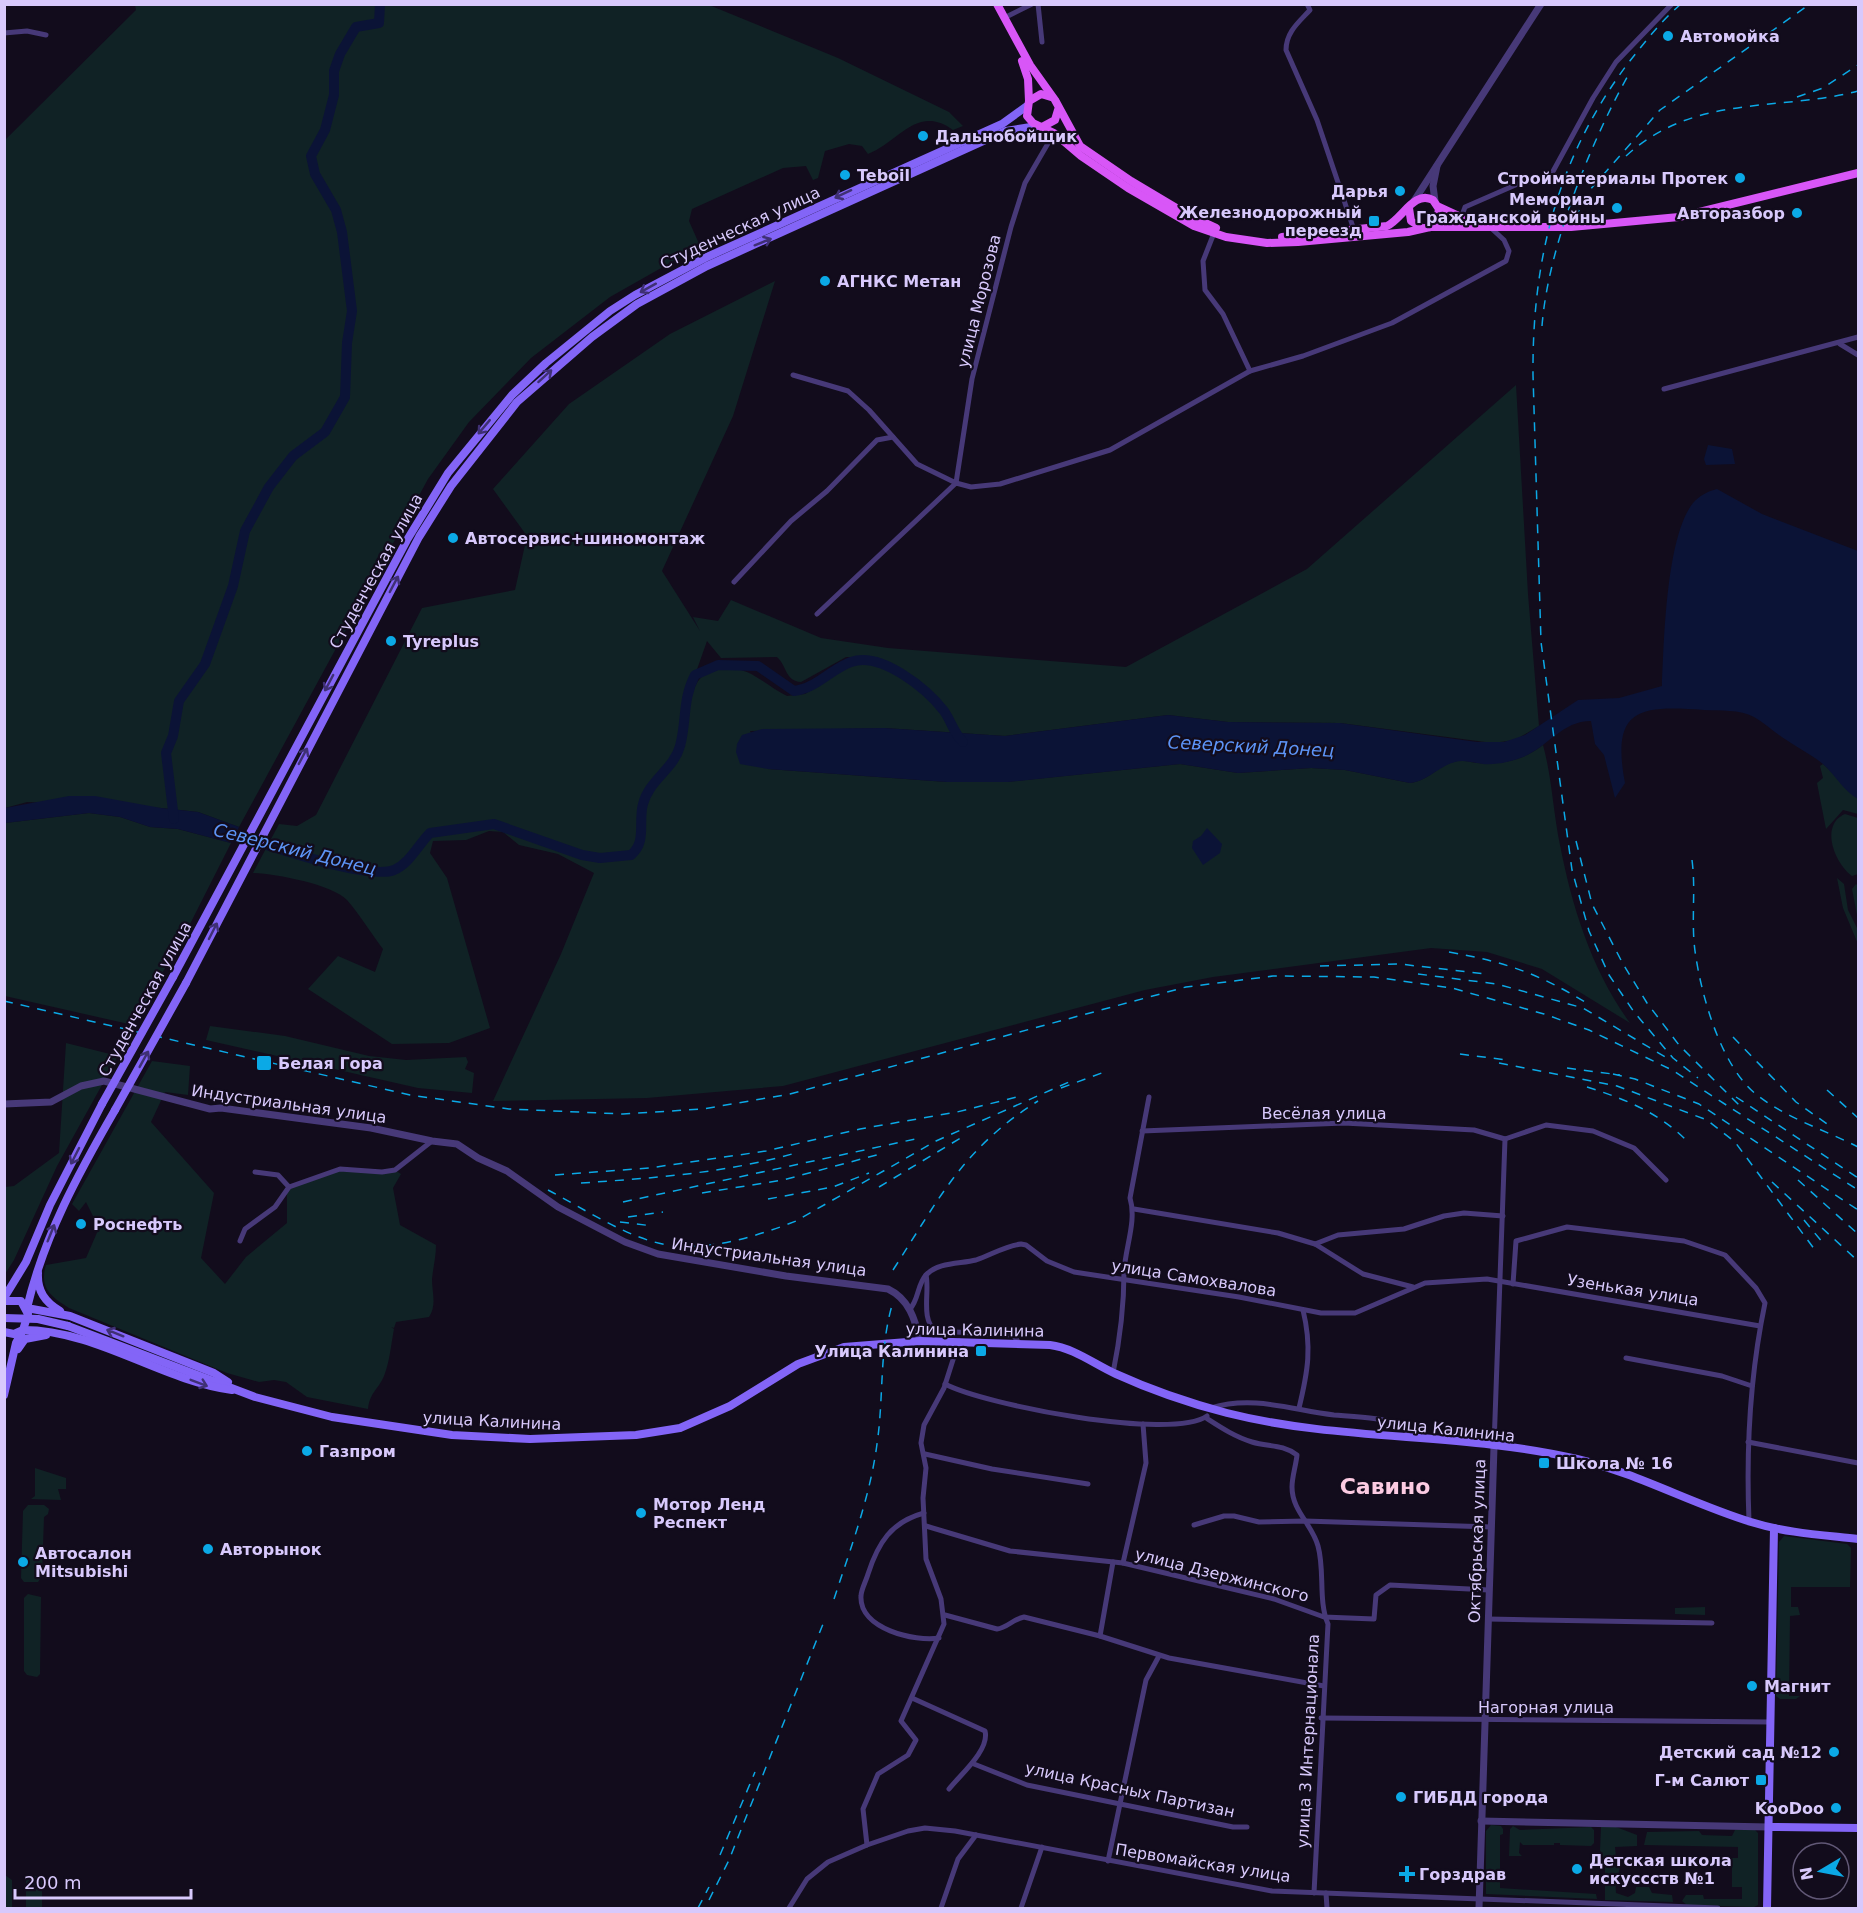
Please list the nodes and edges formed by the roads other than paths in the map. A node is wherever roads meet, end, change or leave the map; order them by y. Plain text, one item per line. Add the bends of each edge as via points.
1 (991, 4) edge
2 (997, 4) edge
3 (1032, 4) edge
4 (1038, 4) edge
5 (1315, 4) edge
6 (1541, 4) edge
7 (1672, 4) edge
8 (1309, 7) edge
9 (1004, 18) junction
10 (4, 33) edge
11 (46, 35) dead end
12 (1042, 42) dead end
13 (1051, 97) junction
14 (1028, 104) junction
15 (1058, 110) junction
16 (1040, 126) junction
17 (1054, 134) junction
18 (1438, 160) junction
19 (1858, 168) edge
20 (1858, 173) edge
21 (1411, 204) junction
22 (1437, 204) junction
23 (1461, 218) junction
24 (1490, 226) junction
25 (1426, 228) junction
26 (1353, 230) junction
27 (1214, 233) junction
28 (1858, 338) edge
29 (1840, 344) junction
30 (1858, 355) edge
31 (1250, 371) junction
32 (793, 375) dead end
33 (1664, 389) dead end
34 (893, 437) junction
35 (956, 483) junction
36 (734, 582) dead end
37 (818, 614) dead end
38 (1149, 1097) dead end
39 (4, 1104) edge
40 (1142, 1131) junction
41 (1505, 1139) junction
42 (432, 1142) junction
43 (255, 1172) dead end
44 (1666, 1180) dead end
45 (289, 1187) junction
46 (1134, 1209) junction
47 (1503, 1216) junction
48 (240, 1241) dead end
49 (1315, 1244) junction
50 (38, 1262) junction
51 (926, 1275) junction
52 (1125, 1281) junction
53 (1501, 1281) junction
54 (1513, 1284) junction
55 (1413, 1287) junction
56 (4, 1299) edge
57 (27, 1308) junction
58 (910, 1308) junction
59 (1303, 1310) junction
60 (70, 1316) junction
61 (4, 1318) edge
62 (1760, 1326) junction
63 (23, 1330) junction
64 (4, 1332) edge
65 (81, 1341) junction
66 (920, 1341) junction
67 (958, 1341) junction
68 (1019, 1343) junction
69 (1626, 1358) dead end
70 (11, 1367) junction
71 (1113, 1373) junction
72 (945, 1384) junction
73 (1752, 1386) junction
74 (244, 1392) junction
75 (4, 1395) edge
76 (1210, 1408) junction
77 (1299, 1408) junction
78 (1206, 1418) junction
79 (1143, 1424) junction
80 (1407, 1439) junction
81 (1748, 1442) junction
82 (1494, 1447) junction
83 (925, 1454) junction
84 (1858, 1463) edge
85 (1088, 1484) dead end
86 (924, 1513) junction
87 (1305, 1521) junction
88 (1749, 1521) junction
89 (1194, 1525) dead end
90 (926, 1526) junction
91 (1491, 1527) junction
92 (1774, 1528) junction
93 (1858, 1539) edge
94 (1113, 1562) junction
95 (1123, 1563) junction
96 (1489, 1590) junction
97 (945, 1615) junction
98 (1324, 1617) junction
99 (1488, 1619) junction
100 (1712, 1623) dead end
101 (1100, 1636) junction
102 (939, 1638) junction
103 (1159, 1656) junction
104 (1324, 1686) junction
105 (912, 1698) junction
106 (1321, 1718) junction
107 (1484, 1721) junction
108 (1770, 1722) junction
109 (974, 1764) junction
110 (949, 1789) dead end
111 (1120, 1805) junction
112 (1481, 1821) junction
113 (1247, 1827) dead end
114 (1769, 1827) junction
115 (1858, 1828) edge
116 (976, 1835) junction
117 (867, 1845) junction
118 (1042, 1847) junction
119 (1108, 1861) junction
120 (1314, 1893) junction
121 (1326, 1893) junction
122 (1479, 1897) junction
123 (789, 1908) edge
124 (940, 1908) edge
125 (1021, 1908) edge
126 (1327, 1908) edge
127 (1479, 1908) edge
128 (1718, 1908) edge
129 (1767, 1908) edge

1 - 14 main road via 1026,68
2 - 9 main road
3 - 9 street
4 - 12 street
5 - 8 street
6 - 18 street
7 - 23 street via 1616,62 1551,175 1544,180 1520,183 1465,207
8 - 26 street via 1291,31 1286,50 1317,120
9 - 13 main road
10 - 11 street via 27,31
13 - 14 main road via 1041,94
13 - 15 main road
14 - 16 main road via 1027,116
14 -> 56 main road, Студенческая улица, bridge via 1002,124 652,285 610,311 546,363 482,429 432,497 102,1104 50,1205 26,1262
15 - 16 main road via 1055,120
15 - 26 main road via 1078,144 1090,155 1205,224 1267,238
16 - 17 main road
50 -> 16 main road, Студенческая улица, bridge via 61,1207 186,983 401,571 451,486 496,426 545,376 637,304 707,266 999,134
17 - 27 main road via 1128,188 1194,226
17 - 35 street, улица Морозова via 1025,183 1011,227 972,379
18 - 21 street
18 - 22 street via 1433,186
19 - 23 main road via 1650,216 1566,222
20 - 24 main road via 1651,222 1571,227
21 - 22 main road via 1424,197
21 - 25 main road via 1411,221
21 - 26 main road via 1387,226
22 - 23 main road
22 - 25 main road via 1438,219
24 - 25 main road
24 - 31 street via 1504,240 1509,255 1506,261 1392,323 1304,356
25 - 27 main road via 1268,243
27 - 31 street via 1203,261 1205,290 1223,314
28 - 29 street
29 - 30 street
29 - 33 street
31 - 35 street via 1110,450 1000,484 971,487
32 - 34 street via 848,391
34 - 35 street via 917,464
34 - 36 street via 877,440 791,521
35 - 37 street
38 - 40 street
39 - 42 street, Индустриальная улица via 51,1102 81,1086 104,1081 210,1109 371,1128
40 - 41 street, Весёлая улица via 1344,1123 1474,1130
40 - 46 street via 1130,1198
41 - 44 street via 1546,1125 1593,1131 1634,1148
41 - 47 street, Октябрьская улица
42 - 45 street via 395,1170 340,1169
42 - 58 street, Индустриальная улица via 457,1144 558,1206 625,1242 658,1254 888,1289
43 - 45 street via 278,1175
45 - 48 street via 275,1207 245,1229
46 - 49 street via 1278,1233
46 - 52 street
47 - 49 street via 1444,1216 1404,1228 1338,1234
47 - 53 street, Октябрьская улица
49 - 55 street via 1363,1274
50 - 57 main road, Студенческая улица
50 - 60 main road via 43,1297
51 - 52 street, улица Самохвалова via 938,1267 1021,1244 1074,1272
51 - 58 street
51 - 68 street via 931,1328 1013,1335
52 - 59 street, улица Самохвалова
52 - 71 street via 1122,1328
53 - 54 street, Узенькая улица
53 - 55 street, улица Самохвалова via 1443,1280
53 - 82 street, Октябрьская улица
54 - 62 street, Узенькая улица
54 - 62 street via 1516,1241 1567,1227 1684,1241 1725,1256 1756,1288 1765,1303
55 - 59 street, улица Самохвалова via 1356,1313
56 - 57 main road via 17,1300
57 - 60 main road
57 - 63 main road, Студенческая улица
58 - 66 street
59 - 77 street via 1310,1340
74 -> 60 main road via 214,1373
61 - 74 main road, bridge via 38,1319 68,1326
62 - 73 street
63 - 64 main road via 14,1334
63 - 65 main road via 43,1330
63 - 70 main road
65 - 70 main road via 35,1336 19,1345
65 -> 74 main road via 208,1387
66 - 67 main road, улица Калинина
66 - 74 main road, улица Калинина via 867,1343 820,1354 700,1421 636,1435 530,1438 424,1432 332,1417
67 - 68 main road, улица Калинина
67 - 72 street
68 - 71 main road, улица Калинина via 1059,1346
69 - 73 street via 1722,1376
70 - 75 main road
71 - 76 main road, улица Калинина
72 - 79 street via 1030,1409
72 - 83 street via 924,1425 921,1443
73 - 81 street
76 - 77 street via 1251,1402
76 - 78 street
76 - 80 main road, улица Калинина via 1291,1427
77 - 80 street via 1399,1422 1407,1425
78 - 79 street via 1175,1424
78 - 87 street, улица 3 Интернационала via 1239,1438 1278,1445 1297,1455 1292,1488 1297,1510
79 - 95 street via 1146,1463
80 - 82 main road, улица Калинина
81 - 84 street
81 - 88 street
82 - 88 main road, улица Калинина via 1603,1466
82 - 91 street, Октябрьская улица
83 - 85 street
83 - 86 street
86 - 90 street
86 - 102 street via 905,1518 878,1545 861,1598 867,1614 890,1633 927,1640
87 - 89 street via 1259,1522 1224,1516
87 - 91 street
87 - 98 street, улица 3 Интернационала via 1313,1531 1324,1574
88 - 92 main road, улица Калинина
90 - 94 street, улица Дзержинского via 1011,1551
90 - 97 street via 926,1559
91 - 96 street, Октябрьская улица
92 - 93 main road, улица Калинина
92 - 108 main road
94 - 95 street, улица Дзержинского
94 - 101 street
95 - 98 street, улица Дзержинского via 1274,1599
96 - 98 street, улица Дзержинского via 1390,1585 1376,1594 1374,1619
96 - 99 street, Октябрьская улица
97 - 101 street via 997,1629 1023,1617
97 - 102 street
98 - 104 street, улица 3 Интернационала via 1328,1624
99 - 100 street
99 - 107 street, Октябрьская улица
101 - 103 street
102 - 105 street
103 - 104 street
103 - 111 street via 1146,1680
104 - 106 street, улица 3 Интернационала
105 - 109 street via 985,1731 987,1736
105 - 117 street via 901,1721 916,1740 908,1755 878,1774 862,1809
106 - 107 street, Нагорная улица
106 - 120 street, улица 3 Интернационала
107 - 108 street, Нагорная улица
107 - 112 street, Октябрьская улица
108 - 114 main road
109 - 110 street via 965,1768
109 - 111 street, улица Красных Партизан via 1027,1785
111 - 113 street, улица Красных Партизан
111 - 119 street
112 - 114 street
112 - 122 street, Октябрьская улица
114 - 115 main road
114 - 129 main road
116 - 117 street, Первомайская улица via 925,1828
116 - 118 street, Первомайская улица
116 - 124 street via 958,1859
117 - 123 street, Первомайская улица via 828,1862 807,1879
118 - 119 street, Первомайская улица
118 - 125 street
119 - 120 street, Первомайская улица via 1272,1891
120 - 121 street, Первомайская улица
121 - 122 street, Первомайская улица
121 - 126 street
122 - 127 street, Октябрьская улица
122 - 128 street, Первомайская улица

